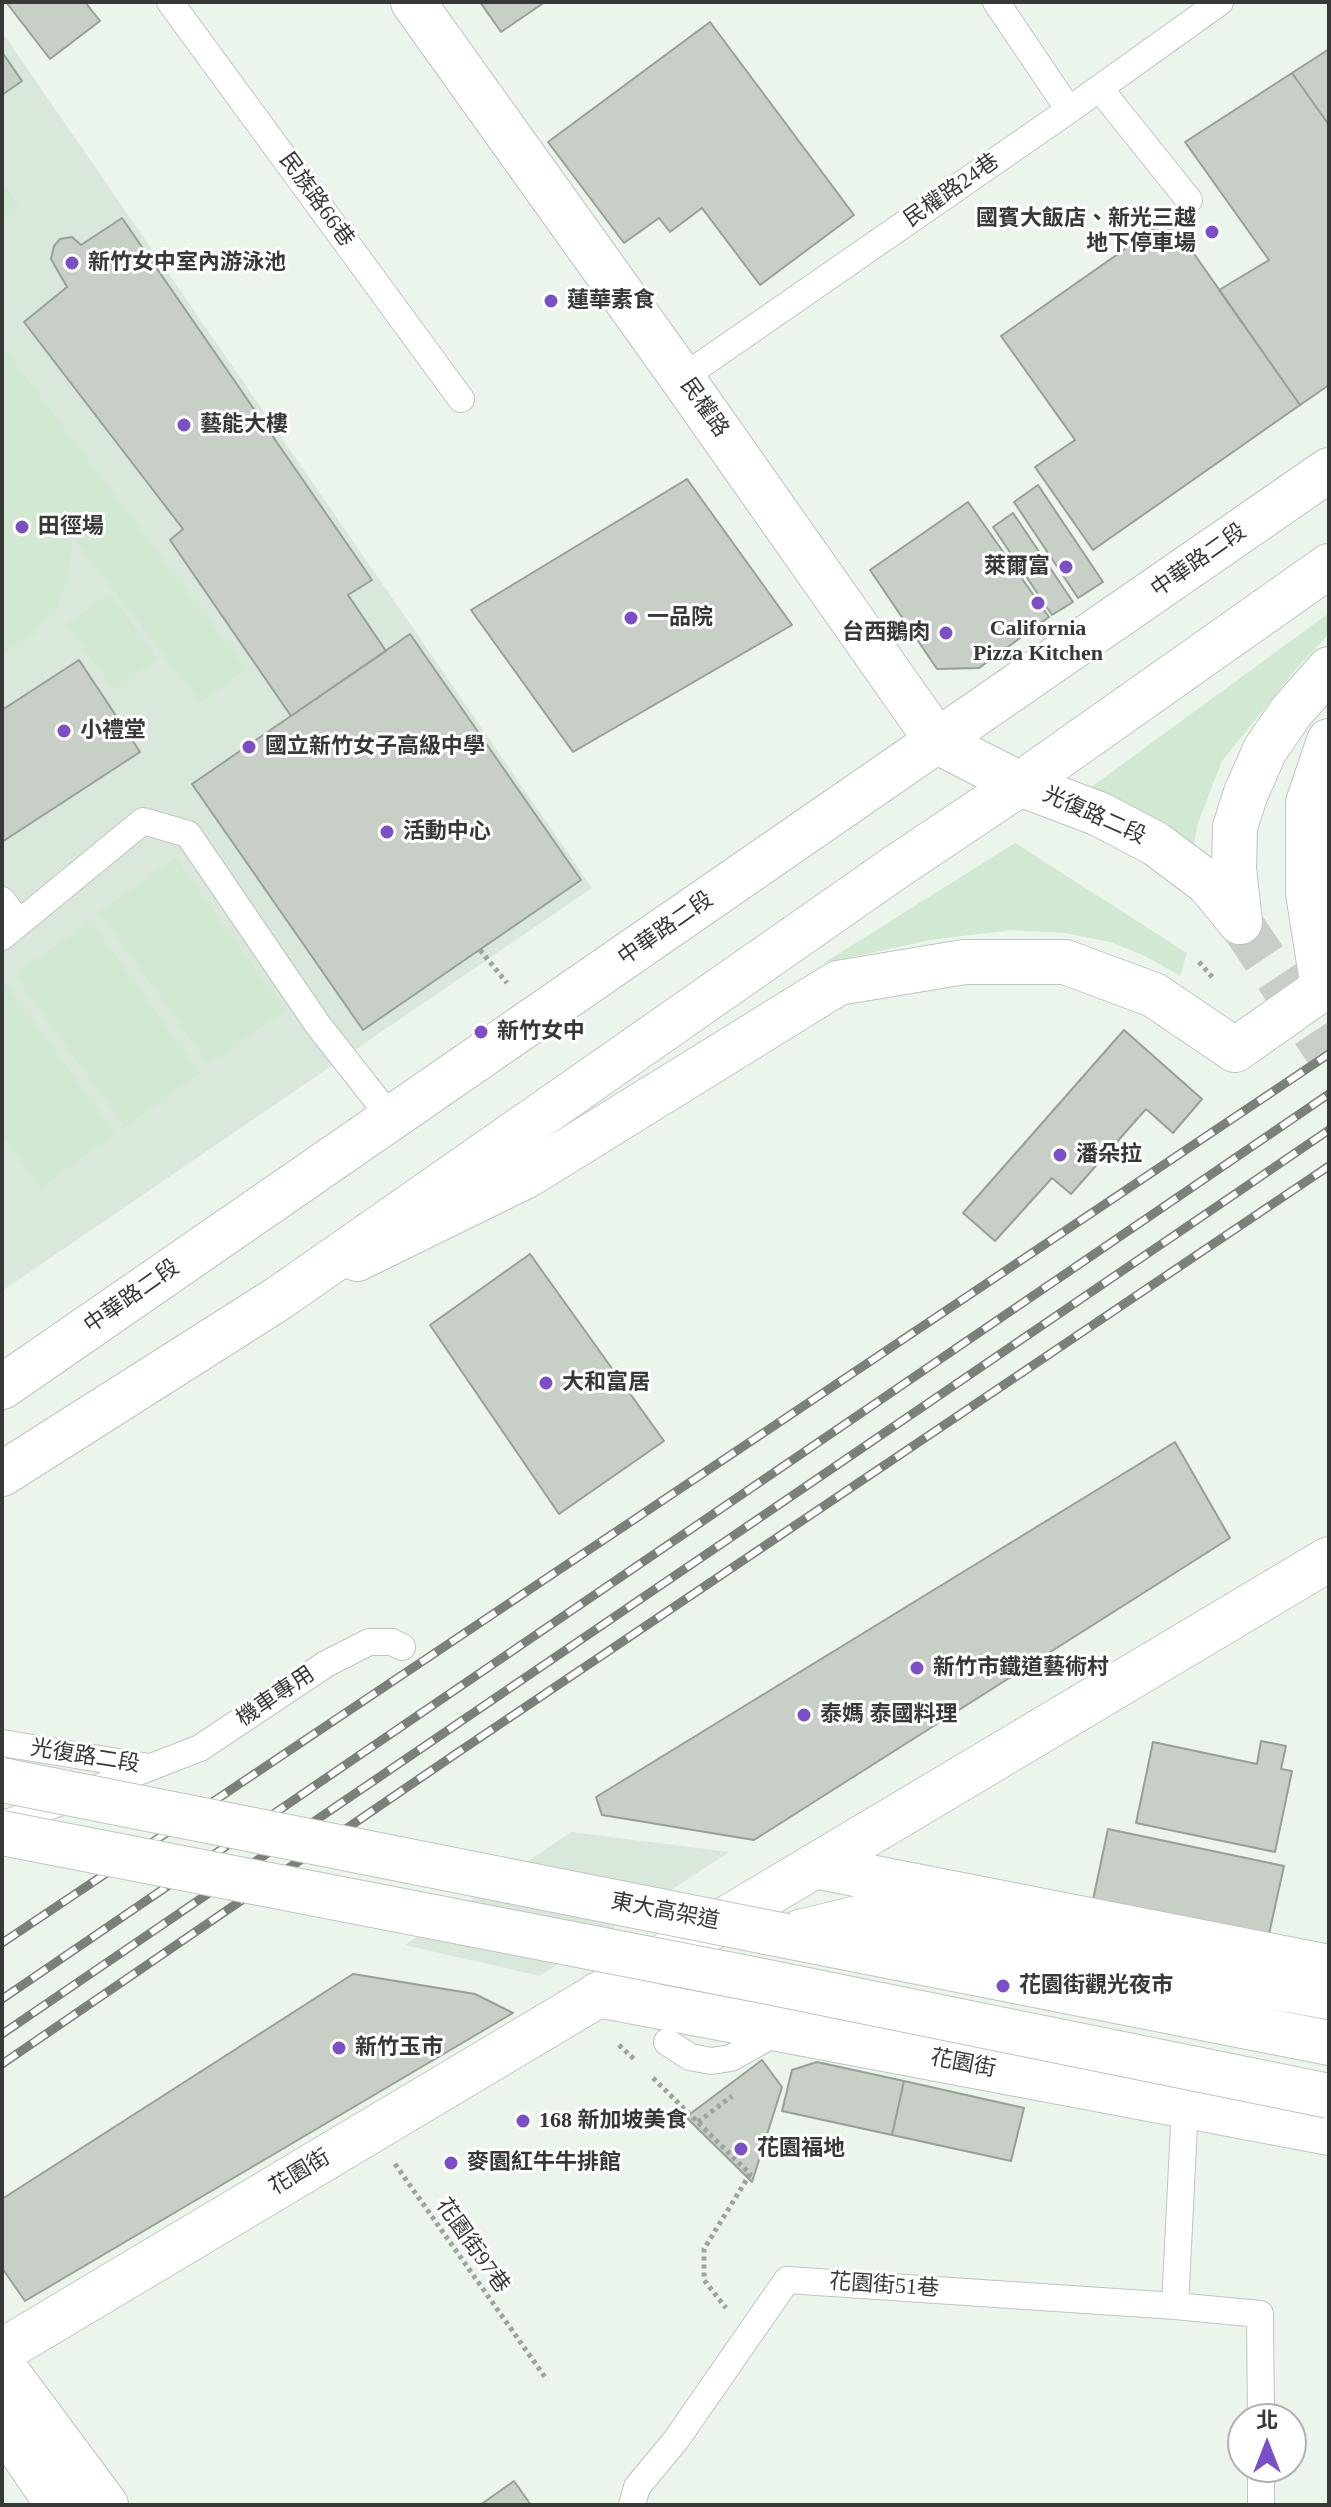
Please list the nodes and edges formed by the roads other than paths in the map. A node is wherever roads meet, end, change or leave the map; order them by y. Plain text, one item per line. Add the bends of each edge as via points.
1 (170, 2) edge
2 (413, 2) edge
3 (996, 2) edge
4 (1220, 2) edge
5 (1100, 89) junction
6 (1069, 110) junction
7 (1189, 200) dead end
8 (682, 378) junction
9 (461, 399) dead end
10 (1329, 470) edge
11 (1329, 566) edge
12 (1329, 669) edge
13 (1329, 741) edge
14 (938, 742) junction
15 (1020, 784) junction
16 (2, 900) edge
17 (10, 930) edge
18 (391, 1118) junction
19 (279, 1298) junction
20 (2, 1387) edge
21 (2, 1474) edge
22 (1329, 1559) edge
23 (402, 1647) dead end
24 (2, 1743) edge
25 (152, 1768) junction
26 (2, 1780) edge
27 (2, 1825) edge
28 (2, 1833) edge
29 (814, 1866) junction
30 (786, 1936) junction
31 (1329, 1967) edge
32 (1329, 1997) edge
33 (588, 2000) junction
34 (781, 2030) junction
35 (667, 2042) dead end
36 (1329, 2043) edge
37 (1329, 2096) edge
38 (1185, 2106) junction
39 (1329, 2133) edge
40 (1175, 2306) junction
41 (2, 2351) edge
42 (2, 2365) edge
43 (1261, 2403) edge
44 (2, 2423) edge
45 (1261, 2483) edge
46 (58, 2505) edge
47 (106, 2505) edge
48 (632, 2505) edge
49 (1261, 2505) edge

1 - 9 lane, 民族路66巷
2 - 8 street, 民權路
3 - 6 lane
4 - 5 lane, 民權路24巷
5 - 6 lane, 民權路24巷
5 - 7 lane
6 - 8 lane, 民權路24巷
8 - 14 street, 民權路
10 - 14 street, 中華路二段
11 - 15 street
12 - 15 street, 光復路二段 via 1265,750 1246,793 1235,827 1240,922 1208,883 1156,844 1099,814
13 - 19 street via 1308,803 1308,893 1323,988 1235,1050 1154,995 1065,962 964,962 838,983 528,1175
14 - 15 street, 民權路
14 - 18 street, 中華路二段
15 - 19 street
16 - 17 lane
17 - 18 lane via 143,821 188,834 318,1025
18 - 20 street, 中華路二段
19 - 21 street
22 - 29 street, 花園街
23 - 25 lane, 機車專用 via 369,1642 326,1664 200,1748
24 - 25 lane, 光復路二段
25 - 27 lane, 光復路二段
26 - 30 street, 東大高架道, bridge
28 - 37 street, bridge
29 - 31 street
29 - 33 street, 花園街
30 - 32 street via 870,1915
30 - 36 street, 東大高架道
33 - 34 street, 花園街
33 - 41 street, 花園街
34 - 35 lane via 731,2058 711,2061 690,2057
34 - 38 street, 花園街
38 - 39 street, 花園街
38 - 40 lane
40 - 43 lane, 花園街51巷 via 1260,2314
40 - 48 lane, 花園街51巷 via 787,2280 676,2440 637,2487
42 - 47 street
44 - 46 street
45 - 49 lane

